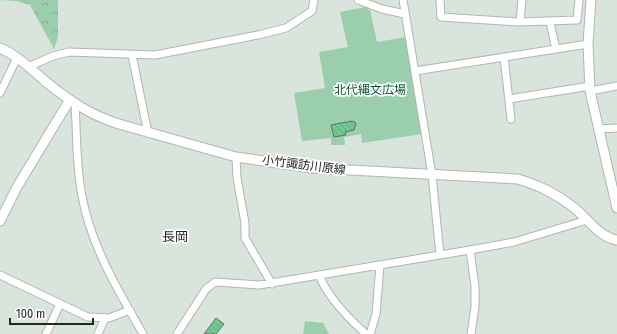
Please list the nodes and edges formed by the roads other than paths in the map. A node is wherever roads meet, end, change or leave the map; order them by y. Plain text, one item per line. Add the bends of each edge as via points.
1 (314, 0) edge
2 (358, 0) edge
3 (403, 0) edge
4 (440, 0) edge
5 (522, 0) edge
6 (579, 0) edge
7 (591, 0) edge
8 (405, 14) junction
9 (520, 22) junction
10 (550, 22) junction
11 (588, 44) junction
12 (0, 48) edge
13 (556, 49) junction
14 (132, 55) junction
15 (504, 57) junction
16 (17, 58) junction
17 (28, 67) junction
18 (415, 71) junction
19 (617, 86) edge
20 (590, 89) junction
21 (0, 93) edge
22 (510, 99) junction
23 (72, 103) junction
24 (511, 119) dead end
25 (617, 128) edge
26 (598, 129) junction
27 (148, 132) junction
28 (236, 157) junction
29 (432, 175) junction
30 (617, 208) edge
31 (587, 220) junction
32 (0, 221) edge
33 (617, 240) edge
34 (470, 250) junction
35 (440, 255) junction
36 (380, 265) junction
37 (0, 275) edge
38 (319, 275) junction
39 (272, 284) junction
40 (60, 304) junction
41 (130, 310) junction
42 (104, 318) junction
43 (46, 334) edge
44 (98, 334) edge
45 (143, 334) edge
46 (177, 334) edge
47 (366, 334) edge
48 (370, 334) edge
49 (470, 334) edge

1 - 14 street via 312,11 286,28 155,55
2 - 8 street
3 - 8 street
4 - 9 street via 441,17
5 - 9 street
6 - 10 street via 577,20
7 - 11 main road
8 - 18 street
9 - 10 street
10 - 13 street
11 - 13 street
11 - 20 main road
12 - 16 main road, 小竹諏訪川原線
13 - 15 street
14 - 17 street via 69,52
14 - 27 street
15 - 18 street
15 - 22 street
16 - 17 main road, 小竹諏訪川原線
16 - 21 street
17 - 23 main road, 小竹諏訪川原線
18 - 29 street
19 - 20 street
20 - 22 street
20 - 26 main road
22 - 24 street
23 - 27 main road, 小竹諏訪川原線 via 102,119
23 - 32 main road via 17,187
23 - 41 street via 80,186 87,219 98,249
25 - 26 street
26 - 30 main road
27 - 28 main road, 小竹諏訪川原線
28 - 29 main road, 小竹諏訪川原線 via 312,168
28 - 39 street via 245,238
29 - 31 main road, 小竹諏訪川原線 via 518,179 540,186 574,208
29 - 35 street
31 - 33 main road, 小竹諏訪川原線 via 599,232
31 - 34 street via 514,242
34 - 35 street
34 - 49 street via 475,286 475,307
35 - 36 street
36 - 38 street
36 - 48 street via 376,314
37 - 40 street
38 - 39 street
38 - 47 street via 322,284 352,322
39 - 46 street via 215,282 206,289
40 - 42 street via 88,317
40 - 43 street
41 - 42 street
41 - 45 street
42 - 44 street

